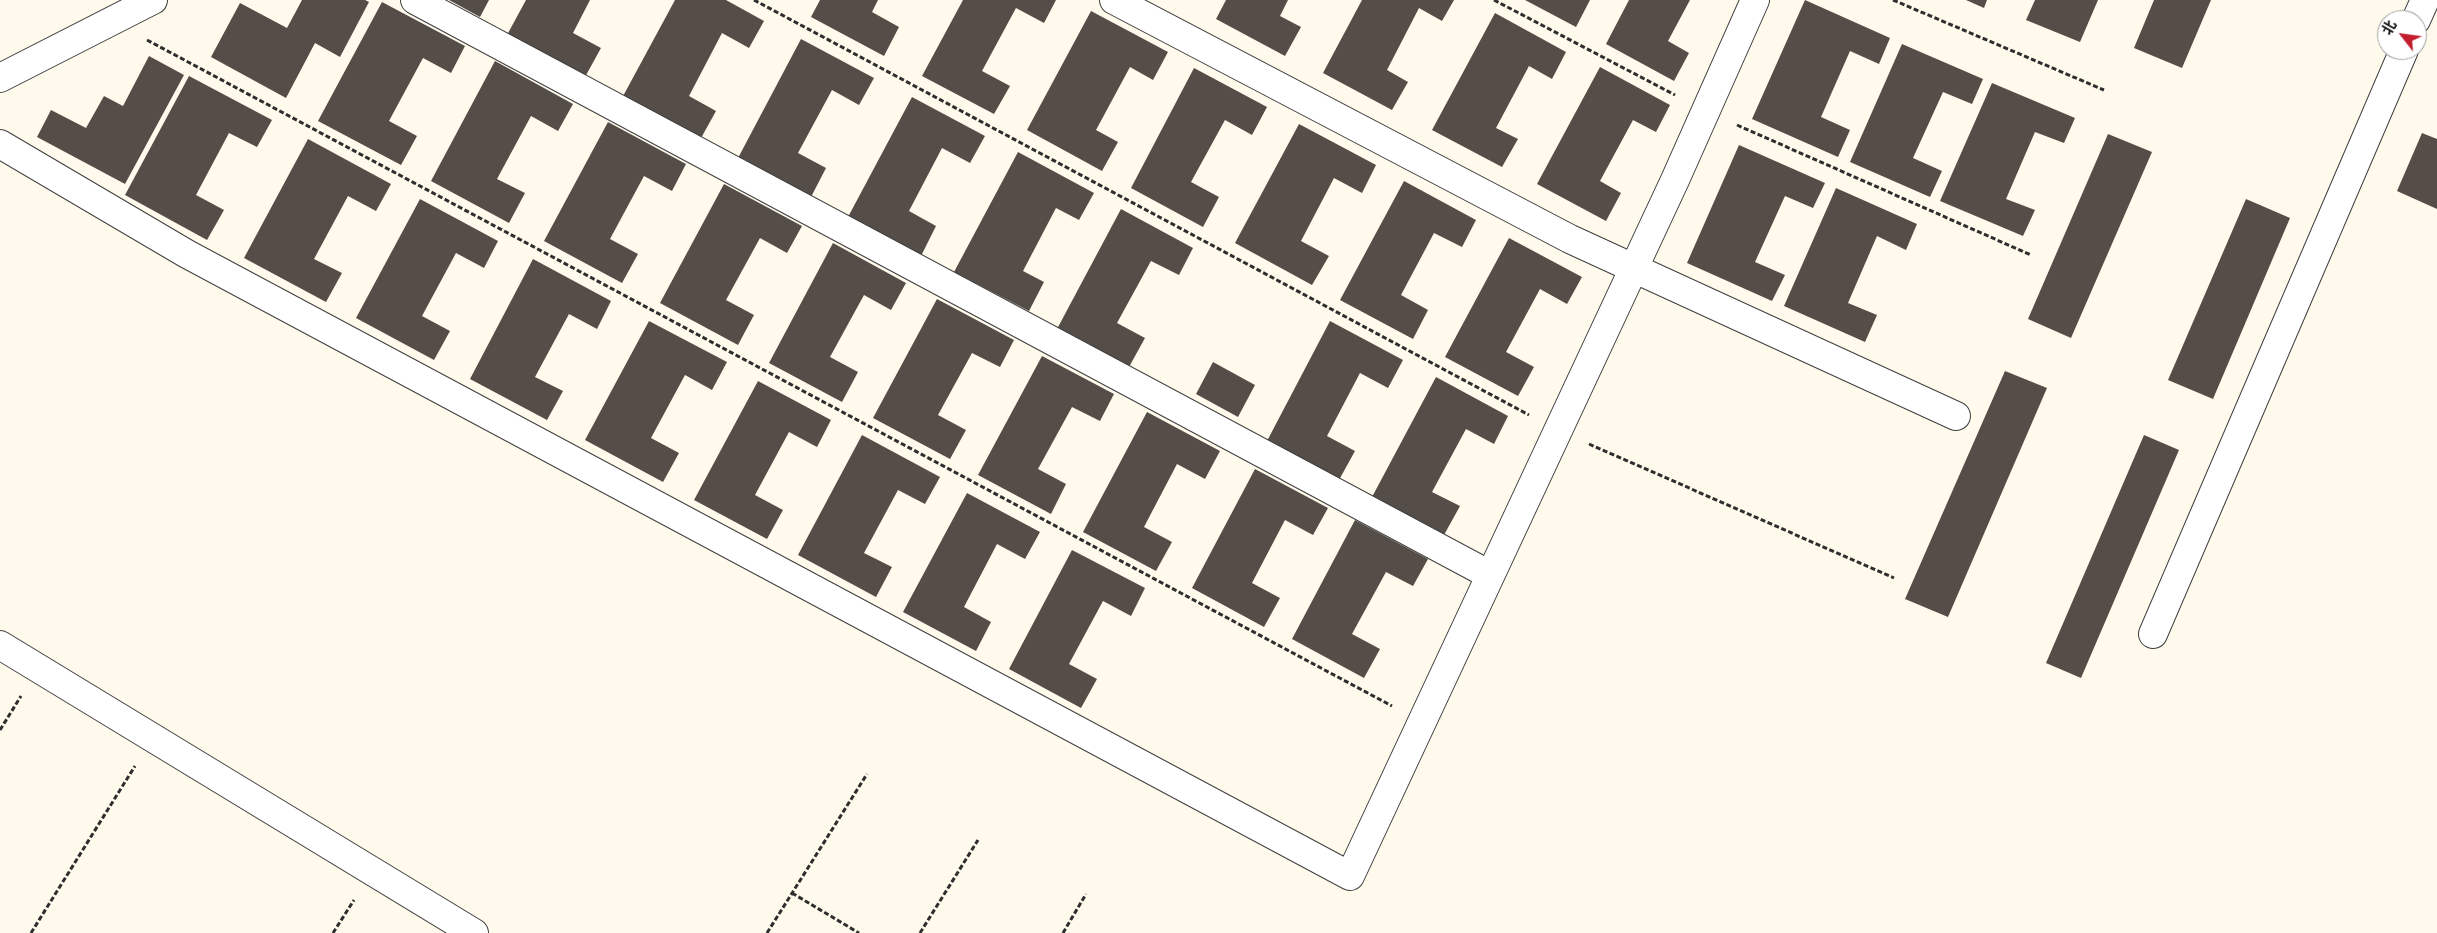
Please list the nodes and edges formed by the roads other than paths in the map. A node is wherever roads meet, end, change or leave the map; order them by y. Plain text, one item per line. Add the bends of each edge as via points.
1 (153, 0) edge
2 (416, 0) edge
3 (1114, 0) edge
4 (1755, 0) edge
5 (2400, 60) edge
6 (0, 78) edge
7 (0, 144) edge
8 (1633, 268) junction
9 (1956, 416) dead end
10 (1490, 575) junction
11 (2153, 634) dead end
12 (0, 645) edge
13 (474, 933) edge

1 - 6 street
2 - 10 street
3 - 8 street via 1570,239
4 - 8 street
5 - 11 street
7 - 10 street via 186,254 1350,876
8 - 9 street
8 - 10 street
12 - 13 street

